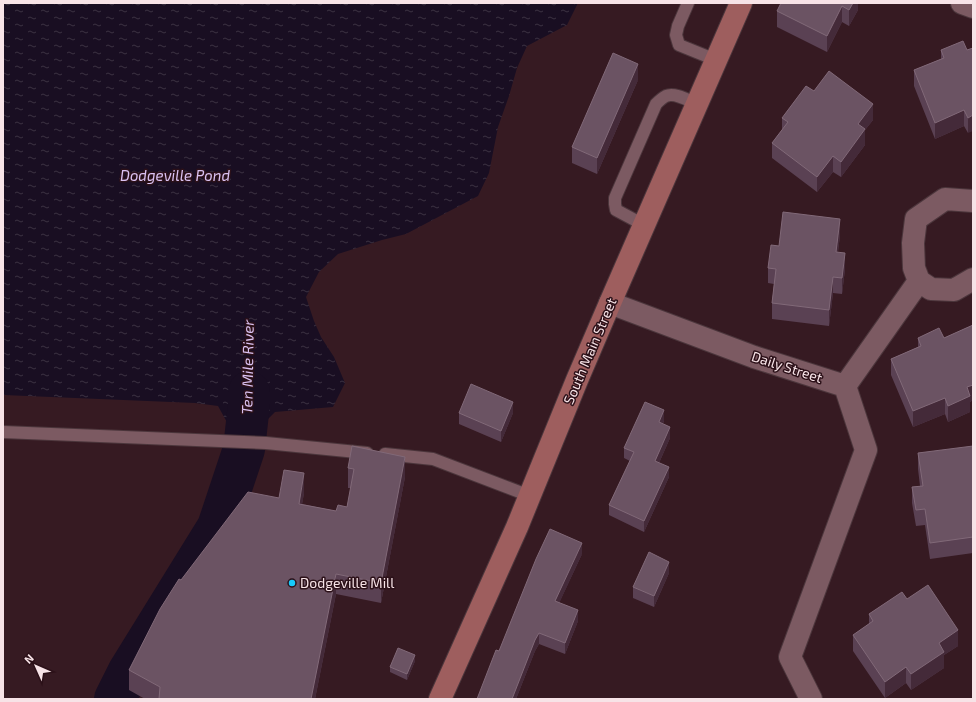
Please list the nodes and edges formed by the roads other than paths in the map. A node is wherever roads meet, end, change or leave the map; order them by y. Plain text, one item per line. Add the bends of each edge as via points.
1 (688, 3) edge
2 (741, 3) edge
3 (962, 3) edge
4 (973, 7) edge
5 (716, 60) junction
6 (697, 104) junction
7 (973, 201) edge
8 (644, 224) junction
9 (973, 279) edge
10 (919, 282) junction
11 (610, 303) junction
12 (845, 386) junction
13 (3, 432) edge
14 (530, 496) junction
15 (440, 699) edge
16 (811, 699) edge

1 - 5 lane via 676,35 679,45
2 - 5 main road, South Main Street
3 - 4 street
5 - 6 main road, South Main Street
6 - 8 main road, South Main Street
6 - 8 lane via 668,95 656,104 615,198 616,210
7 - 10 street via 945,199 916,219 913,242 914,268
8 - 11 main road, South Main Street
9 - 10 street via 954,290 931,289
10 - 12 street
11 - 12 street, Daily Street via 754,357
11 - 14 main road, South Main Street
12 - 16 street via 866,450 790,657
13 - 14 lane via 266,442 433,459
14 - 15 main road, South Main Street

